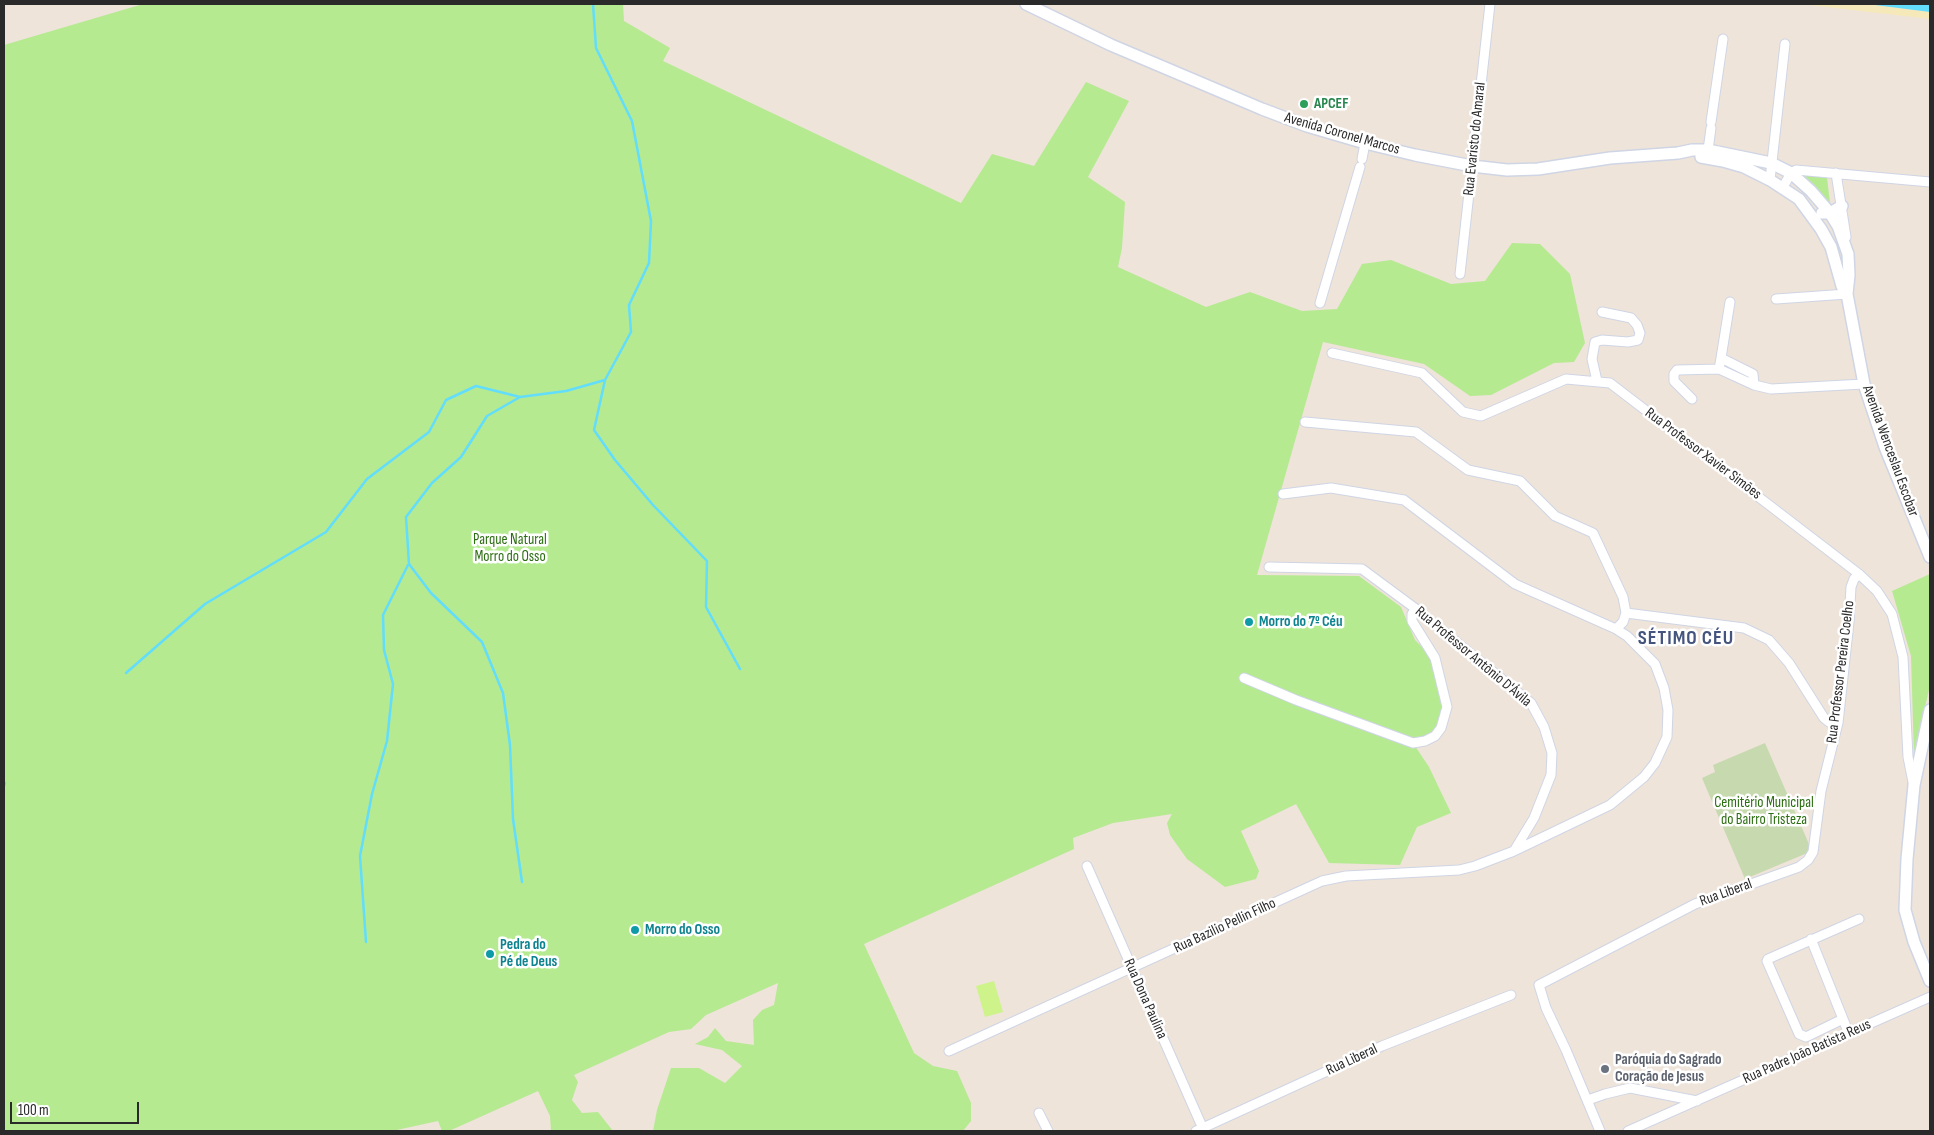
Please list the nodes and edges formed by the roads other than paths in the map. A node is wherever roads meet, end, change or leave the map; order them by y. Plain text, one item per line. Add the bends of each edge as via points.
1 (1026, 4) edge
2 (1490, 4) edge
3 (1723, 39) dead end
4 (1785, 44) dead end
5 (1365, 143) junction
6 (1708, 150) junction
7 (1678, 153) junction
8 (1771, 162) junction
9 (1472, 166) junction
10 (1791, 173) junction
11 (1836, 173) junction
12 (1770, 180) junction
13 (1930, 182) edge
14 (1783, 187) junction
15 (1799, 199) junction
16 (1842, 206) junction
17 (1830, 213) junction
18 (1848, 254) junction
19 (1460, 274) dead end
20 (1848, 294) junction
21 (1776, 299) dead end
22 (1730, 302) dead end
23 (1320, 303) dead end
24 (1602, 312) dead end
25 (1332, 353) dead end
26 (1720, 358) junction
27 (1719, 369) junction
28 (1597, 381) junction
29 (1864, 384) junction
30 (1754, 385) junction
31 (1692, 399) dead end
32 (1305, 422) dead end
33 (1284, 494) dead end
34 (1930, 557) edge
35 (1269, 567) dead end
36 (1859, 574) junction
37 (1416, 609) junction
38 (1626, 613) junction
39 (1616, 629) junction
40 (1244, 678) dead end
41 (1930, 710) edge
42 (1838, 723) junction
43 (1914, 785) junction
44 (1514, 851) junction
45 (1808, 860) joint
46 (1086, 866) dead end
47 (1859, 919) dead end
48 (1811, 940) junction
49 (1132, 968) junction
50 (1930, 981) edge
51 (1510, 995) dead end
52 (1930, 997) edge
53 (1843, 1018) junction
54 (1849, 1034) junction
55 (949, 1051) dead end
56 (1588, 1100) junction
57 (1698, 1101) junction
58 (1039, 1113) dead end
59 (1201, 1130) edge
60 (1048, 1131) edge
61 (1600, 1131) edge
62 (1628, 1131) edge

1 - 5 main road, Avenida Coronel Marcos via 1166,70 1271,113
2 - 9 street, Rua Evaristo do Amaral
3 - 6 street
4 - 8 street
5 - 9 main road, Avenida Coronel Marcos
5 - 23 street
6 - 7 main road, Avenida Coronel Marcos
6 - 8 main road, Avenida Coronel Marcos
7 - 9 main road, Avenida Coronel Marcos via 1610,158 1538,169
7 - 12 main road, Avenida Coronel Marcos via 1744,167
8 - 10 main road, Avenida Coronel Marcos
8 - 12 street
9 - 19 street, Rua Evaristo do Amaral
10 - 11 street via 1796,170
10 - 14 street
10 - 17 main road, Avenida Wenceslau Escobar
11 - 13 street
11 - 16 street, Avenida Wenceslau Escobar
12 - 14 main road, Avenida Coronel Marcos
14 - 15 main road, Avenida Coronel Marcos
15 - 17 main road via 1807,207
15 - 20 main road, Avenida Coronel Marcos via 1831,247 1842,286
16 - 17 main road
16 - 18 street, Avenida Wenceslau Escobar
17 - 18 main road, Avenida Wenceslau Escobar
18 - 20 main road, Avenida Wenceslau Escobar
20 - 21 street
20 - 29 main road, Avenida Wenceslau Escobar
22 - 26 street
24 - 28 street via 1631,318 1640,333 1638,340 1628,342 1595,342 1592,359
25 - 28 street, Rua Professor Xavier Simões via 1422,373 1463,412 1481,416 1566,379
26 - 27 street
26 - 30 street via 1753,374
27 - 30 street
27 - 31 street via 1677,370 1674,381
28 - 36 street, Rua Professor Xavier Simões via 1610,383
29 - 30 street via 1771,389
29 - 34 main road, Avenida Wenceslau Escobar via 1885,447
32 - 38 street via 1416,432 1468,470 1520,481 1555,516 1593,533 1623,597
33 - 39 street, Rua Bazilio Pellin Filho via 1331,488 1404,500 1516,584
35 - 37 street, Rua Professor Antônio D'Ávila via 1362,569
36 - 42 street, Rua Professor Pereira Coelho via 1851,587
36 - 43 street, Rua Professor Xavier Simões via 1892,614 1903,657 1908,758
37 - 40 street via 1412,621 1435,658 1447,707 1441,728 1426,740 1413,743
37 - 44 street, Rua Professor Antônio D'Ávila via 1531,703 1544,727 1552,753 1551,775 1534,818
38 - 39 street
38 - 42 street via 1744,628 1770,640 1789,663 1824,718
39 - 44 street, Rua Bazilio Pellin Filho via 1655,664 1668,710 1667,738 1644,777 1610,805
41 - 43 main road
42 - 45 street, Rua Professor Pereira Coelho via 1822,791 1813,852
43 - 50 main road via 1905,910
44 - 49 street, Rua Bazilio Pellin Filho via 1459,870 1346,876 1322,881
45 - 56 street, Rua Liberal via 1799,867 1695,904 1539,985 1546,1008
46 - 49 street, Rua Dona Paulina
47 - 48 street
48 - 53 street
48 - 53 street via 1768,959 1768,965 1799,1034 1806,1037
49 - 55 street, Rua Bazilio Pellin Filho
49 - 59 street, Rua Dona Paulina
51 - 59 street, Rua Liberal via 1382,1046
52 - 54 street, Rua Padre João Batista Reus
53 - 54 street
54 - 57 street, Rua Padre João Batista Reus
56 - 57 street via 1630,1088
56 - 61 street
57 - 62 street, Rua Padre João Batista Reus
58 - 60 street

